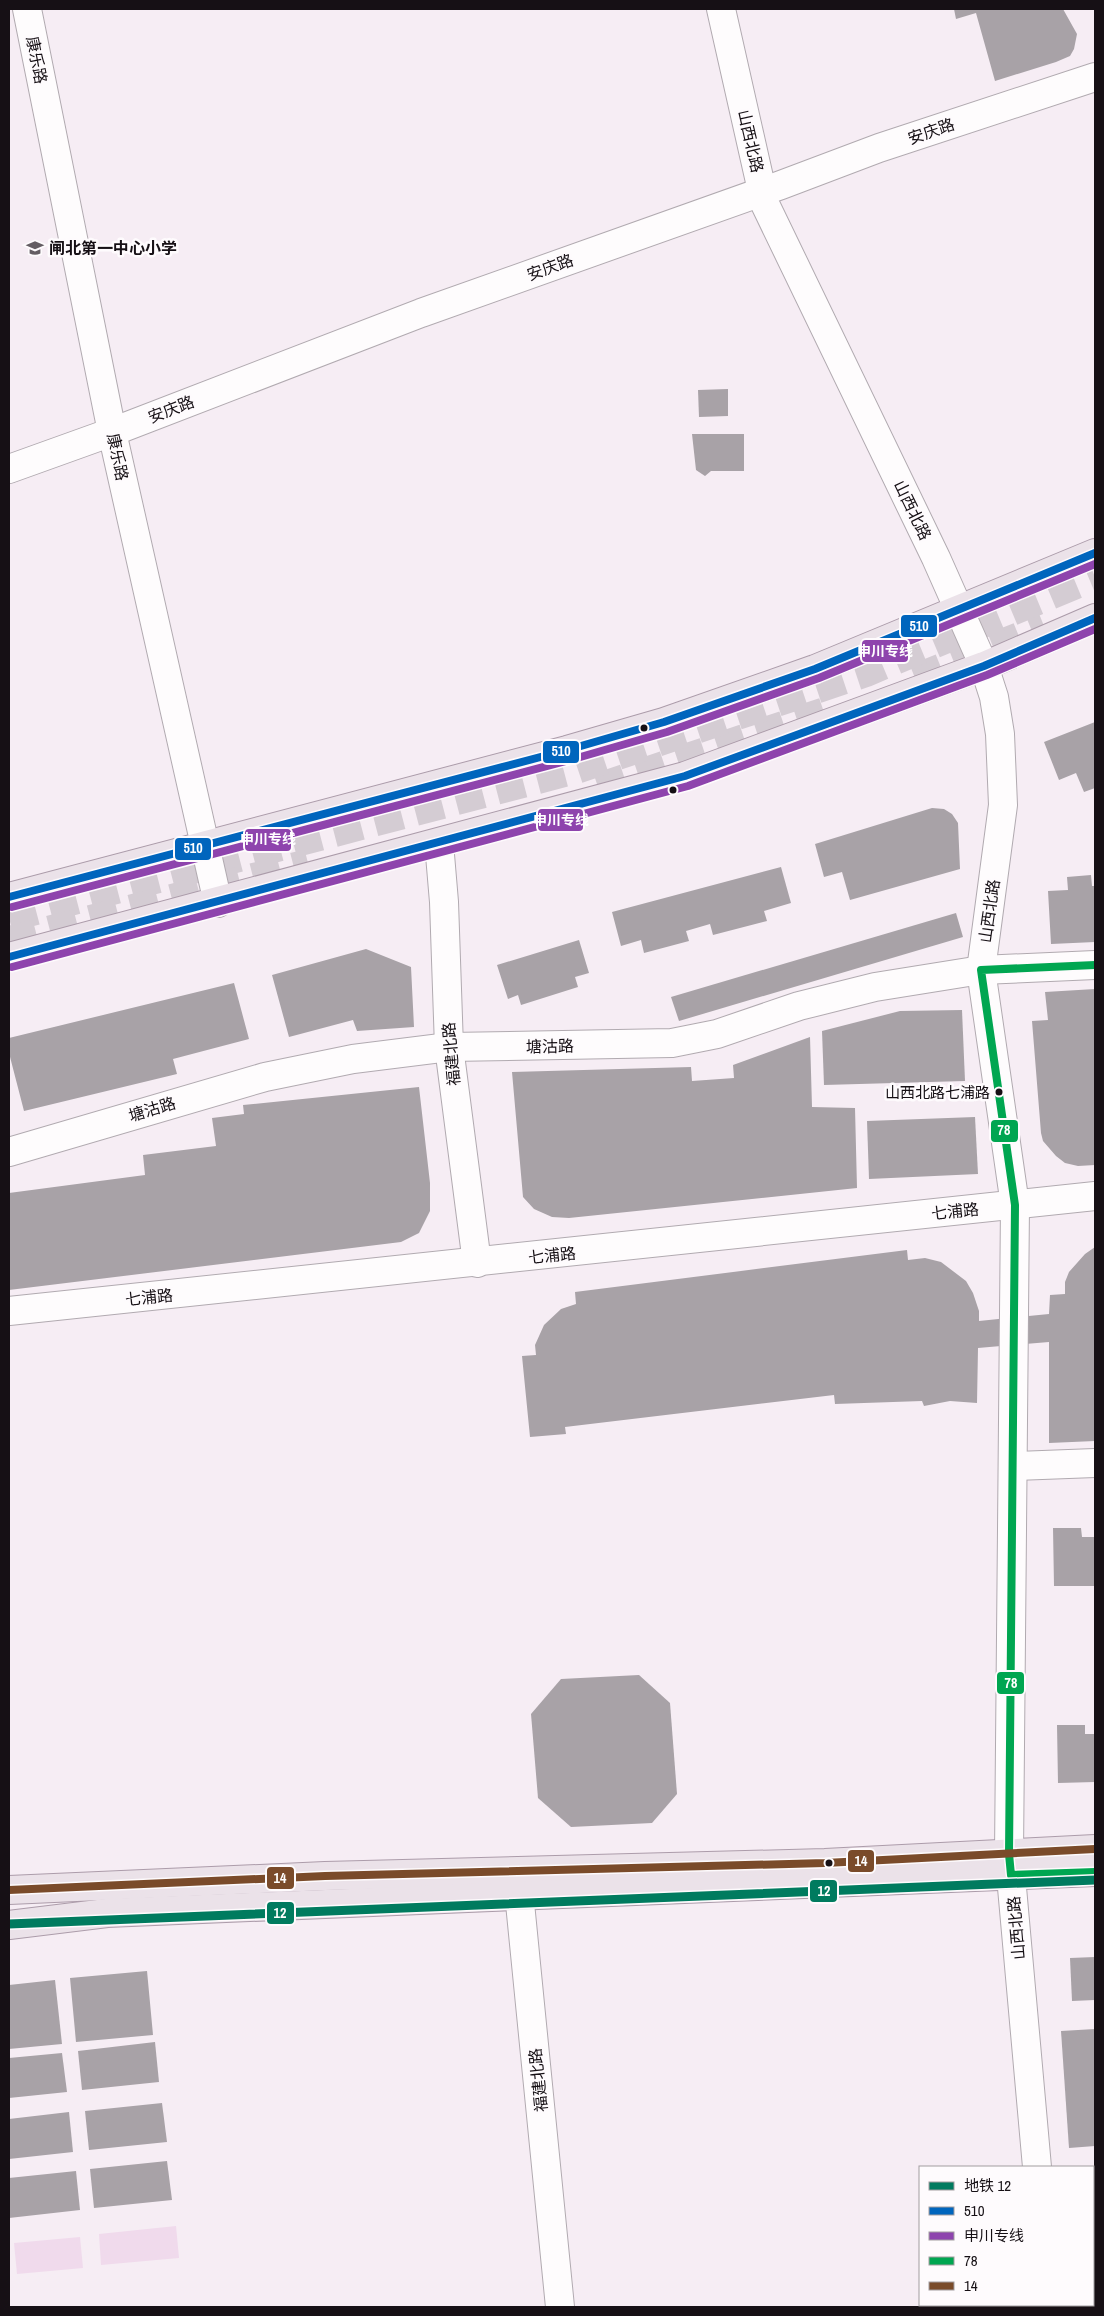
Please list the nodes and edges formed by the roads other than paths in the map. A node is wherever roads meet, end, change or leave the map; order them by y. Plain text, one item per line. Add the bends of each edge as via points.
1 (27, 9) edge
2 (721, 9) edge
3 (1095, 77) edge
4 (762, 192) junction
5 (112, 432) junction
6 (9, 469) edge
7 (1095, 553) edge
8 (959, 610) junction
9 (1095, 618) edge
10 (984, 666) junction
11 (439, 843) junction
12 (205, 846) junction
13 (9, 897) edge
14 (218, 902) junction
15 (9, 958) edge
16 (1095, 965) edge
17 (981, 970) junction
18 (449, 1047) junction
19 (9, 1152) edge
20 (1095, 1196) edge
21 (1015, 1204) junction
22 (476, 1263) junction
23 (9, 1312) edge
24 (1095, 1463) edge
25 (1014, 1466) junction
26 (1095, 1849) edge
27 (1010, 1864) junction
28 (1095, 1872) edge
29 (518, 1883) junction
30 (9, 1890) edge
31 (9, 1925) edge
32 (1037, 2166) edge
33 (561, 2303) edge

1 - 5 street, 康乐路
2 - 4 street, 山西北路
3 - 4 street, 安庆路 via 879,148
4 - 5 street, 安庆路 via 420,313
4 - 8 street, 山西北路 via 768,211
5 - 6 street, 安庆路
5 - 12 street, 康乐路
7 - 8 main road
8 - 10 street, 山西北路
8 - 12 main road via 815,669 664,722
9 - 10 main road
10 - 11 main road via 685,776
10 - 17 street, 山西北路 via 994,697 1000,734 1003,805
11 - 14 main road
11 - 18 street, 福建北路
12 - 13 main road
12 - 14 street, 康乐路
14 - 15 main road
16 - 17 street, 塘沽路
17 - 18 street, 塘沽路 via 840,994 694,1040 642,1045
17 - 21 street, 山西北路
18 - 19 street, 塘沽路 via 353,1059 274,1074
18 - 22 street, 福建北路
20 - 21 street, 七浦路
21 - 22 street, 七浦路
21 - 25 street, 山西北路
22 - 23 street, 七浦路
24 - 25 street
25 - 27 street, 山西北路
26 - 27 main road
27 - 28 main road
27 - 29 main road via 815,1863
27 - 32 street, 山西北路
29 - 30 main road via 325,1876
29 - 31 main road via 107,1913
29 - 33 street, 福建北路

